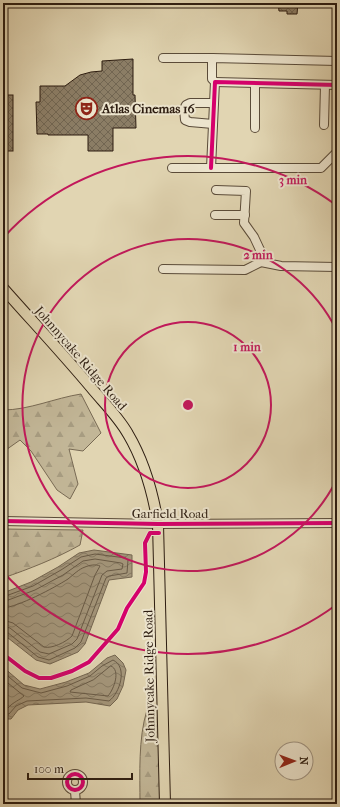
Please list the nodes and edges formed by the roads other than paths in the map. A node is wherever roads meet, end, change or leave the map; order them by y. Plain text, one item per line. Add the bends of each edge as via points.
1 (163, 58) dead end
2 (212, 58) junction
3 (337, 61) edge
4 (215, 82) junction
5 (255, 83) junction
6 (325, 85) junction
7 (337, 85) edge
8 (214, 103) junction
9 (212, 124) junction
10 (324, 125) dead end
11 (255, 128) dead end
12 (337, 152) edge
13 (172, 168) dead end
14 (210, 168) junction
15 (216, 190) dead end
16 (215, 215) dead end
17 (245, 215) junction
18 (261, 262) junction
19 (337, 267) edge
20 (163, 270) dead end
21 (3, 288) edge
22 (3, 521) edge
23 (337, 523) edge
24 (158, 524) junction
25 (76, 791) dead end
26 (76, 804) edge
27 (165, 804) edge

1 - 2 street
2 - 3 street
2 - 4 street via 212,79
4 - 5 street
4 - 8 street
5 - 6 street
5 - 11 street
6 - 7 street
6 - 10 street
8 - 9 street
8 - 9 street via 190,103 184,109 185,120
9 - 14 street
12 - 14 street via 321,168
13 - 14 street
15 - 17 street via 246,191
16 - 17 street
17 - 18 street via 244,223 261,252
18 - 19 street via 281,266
18 - 20 street via 245,270
21 - 24 main road, Johnnycake Ridge Road via 86,381 128,434 146,473
22 - 24 street, Garfield Road
23 - 24 street, Garfield Road
24 - 27 main road, Johnnycake Ridge Road
25 - 26 street

